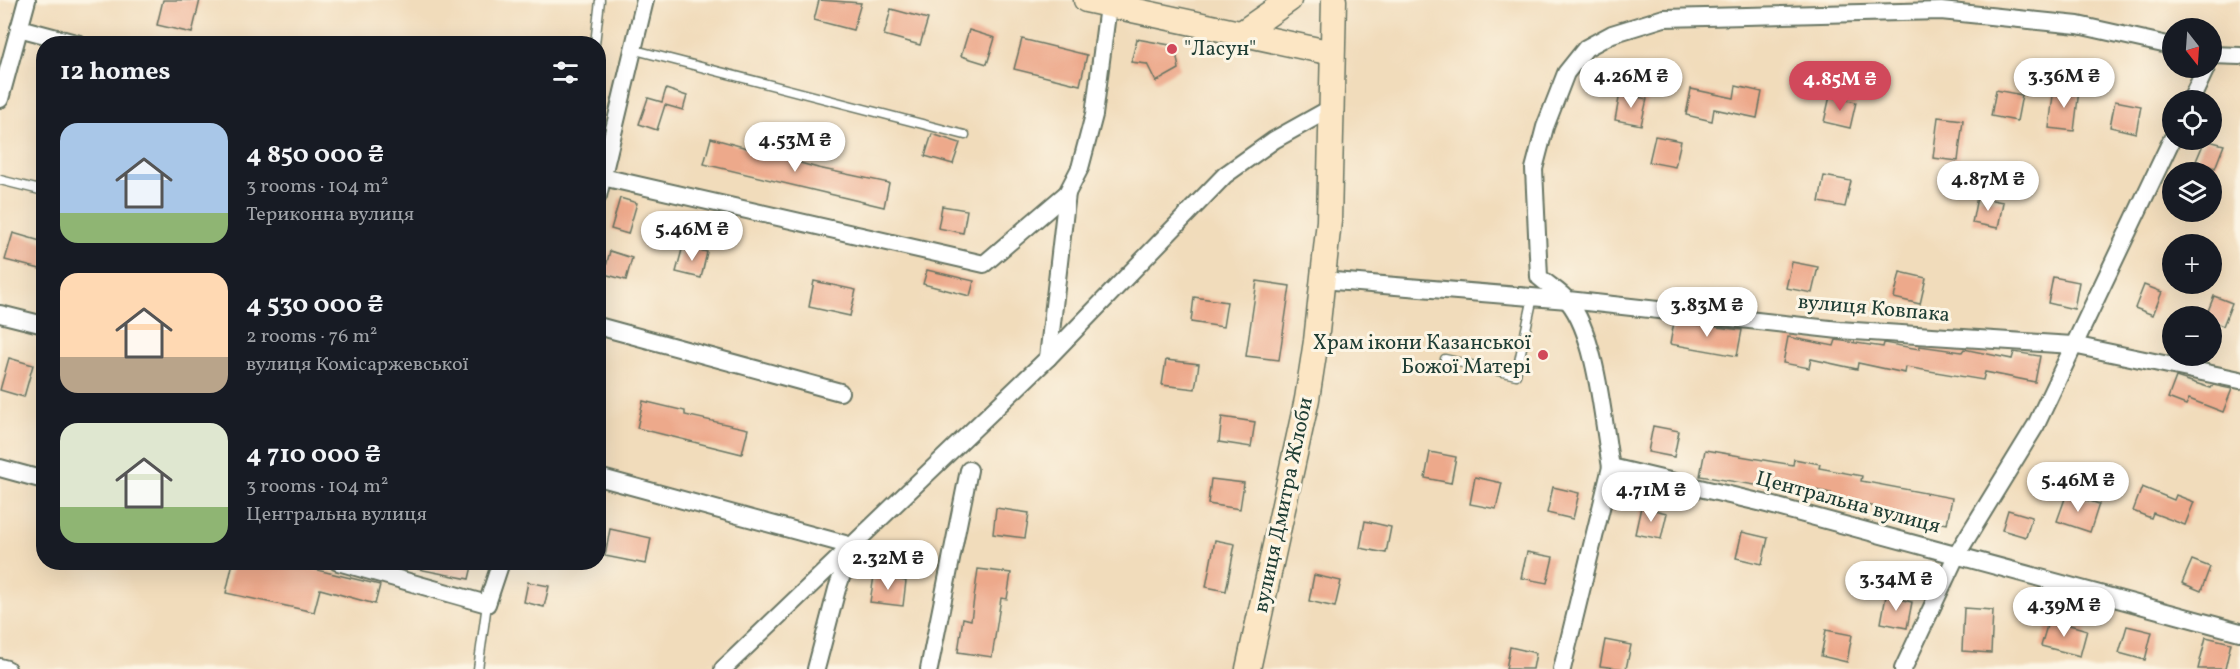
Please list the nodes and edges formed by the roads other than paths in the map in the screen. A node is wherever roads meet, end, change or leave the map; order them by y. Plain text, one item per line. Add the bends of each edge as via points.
1 (27, 0) edge
2 (600, 0) edge
3 (645, 0) edge
4 (1289, 0) edge
5 (1334, 0) edge
6 (1097, 3) edge
7 (19, 28) junction
8 (1240, 34) junction
9 (49, 36) edge
10 (596, 36) edge
11 (2162, 44) edge
12 (635, 50) junction
13 (1332, 53) junction
14 (2240, 56) edge
15 (2222, 58) edge
16 (0, 99) edge
17 (1333, 107) junction
18 (965, 135) dead end
19 (2167, 150) edge
20 (606, 158) edge
21 (606, 178) edge
22 (0, 180) edge
23 (36, 189) edge
24 (1067, 193) junction
25 (1322, 280) junction
26 (1533, 297) junction
27 (1568, 300) junction
28 (0, 314) edge
29 (36, 324) edge
30 (606, 328) edge
31 (2073, 345) junction
32 (1048, 358) junction
33 (1445, 359) dead end
34 (2240, 380) edge
35 (840, 392) dead end
36 (1611, 467) junction
37 (0, 468) edge
38 (969, 470) dead end
39 (36, 478) edge
40 (606, 479) edge
41 (852, 546) junction
42 (1957, 554) junction
43 (366, 570) edge
44 (498, 570) edge
45 (487, 604) junction
46 (2240, 632) edge
47 (0, 667) edge
48 (7, 669) edge
49 (478, 669) edge
50 (723, 669) edge
51 (816, 669) edge
52 (929, 669) edge
53 (1248, 669) edge
54 (1562, 669) edge
55 (1903, 669) edge

1 - 7 street
2 - 10 lane
3 - 12 street
4 - 8 main road
5 - 13 main road, вулиця Дмитра Жлоби
6 - 8 main road
6 - 24 street via 1094,114 1080,168
7 - 9 street
7 - 16 street
8 - 13 main road
11 - 27 street via 2078,25 1941,11 1664,18 1612,34 1586,48 1566,73 1545,127 1534,170 1539,277
12 - 18 lane
12 - 20 street
13 - 17 main road, вулиця Дмитра Жлоби
14 - 15 street
17 - 25 main road, вулиця Дмитра Жлоби via 1329,220
17 - 32 street via 1274,140 1225,175
19 - 31 street
21 - 24 street via 984,264
22 - 23 lane
24 - 32 street
25 - 26 street, вулиця Ковпака
25 - 53 main road, вулиця Дмитра Жлоби via 1307,399
26 - 27 street, вулиця Ковпака
26 - 33 lane via 1516,375
27 - 31 street, вулиця Ковпака via 1839,330
27 - 36 street via 1591,349
28 - 29 street
30 - 35 street
31 - 34 street, вулиця Ковпака
31 - 42 street via 2036,425
32 - 41 street
36 - 42 street, Центральна вулиця
36 - 54 street
37 - 39 street
38 - 52 street
40 - 41 street
41 - 50 street
41 - 51 street
42 - 46 street, Центральна вулиця
42 - 55 street
43 - 45 street
44 - 45 street
45 - 49 lane
47 - 48 street

